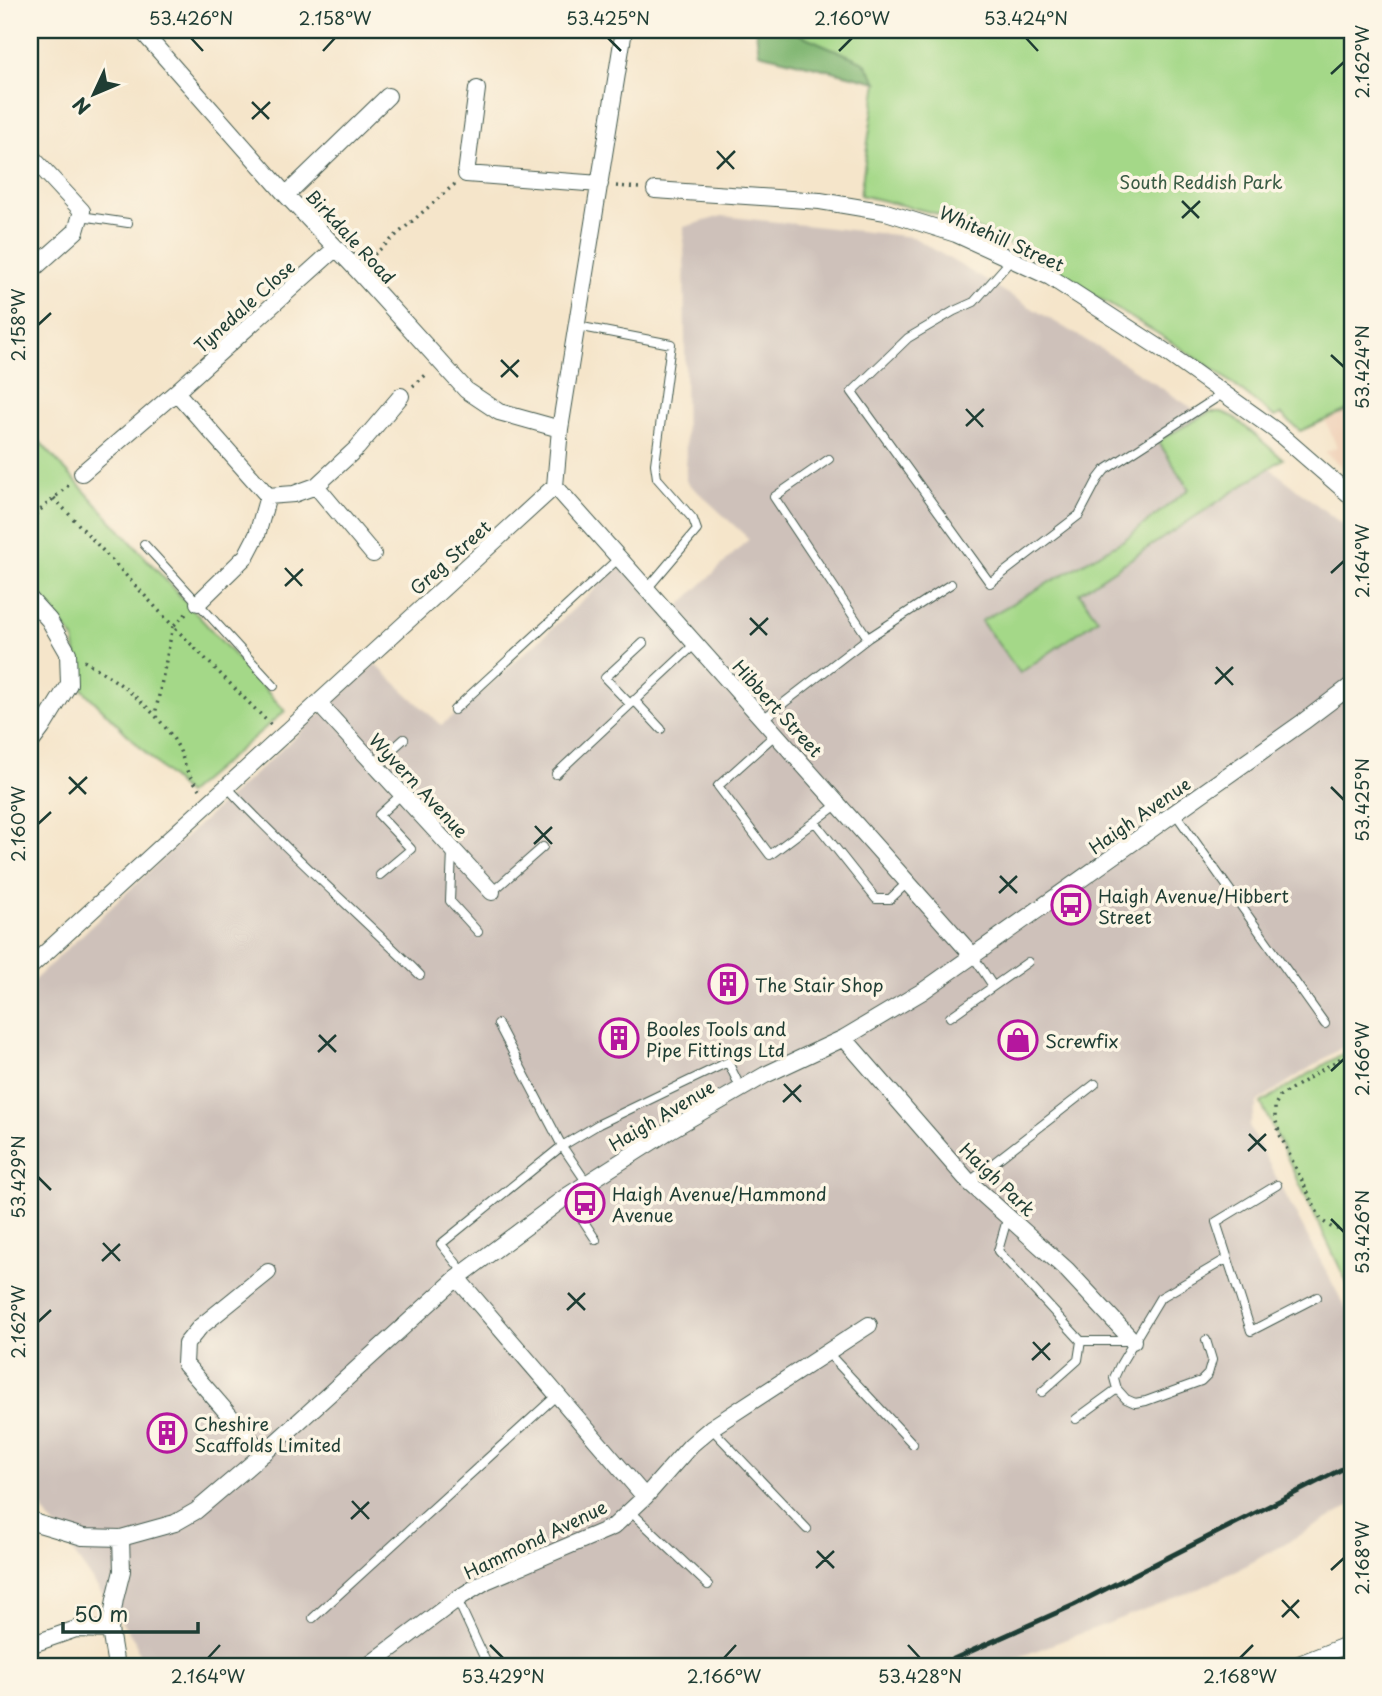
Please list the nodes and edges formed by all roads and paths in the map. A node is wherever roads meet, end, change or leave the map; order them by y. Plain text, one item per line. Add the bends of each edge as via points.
1 (141, 30) edge
2 (624, 30) edge
3 (477, 89) dead end
4 (388, 96) dead end
5 (30, 155) edge
6 (466, 174) junction
7 (600, 184) junction
8 (655, 190) joint
9 (286, 195) junction
10 (81, 216) junction
11 (128, 223) dead end
12 (337, 248) junction
13 (1012, 259) junction
14 (357, 270) junction
15 (30, 272) edge
16 (577, 326) junction
17 (441, 363) junction
18 (176, 392) junction
19 (1224, 394) junction
20 (401, 396) joint
21 (560, 429) junction
22 (829, 459) dead end
23 (82, 473) joint
24 (555, 485) junction
25 (316, 486) junction
26 (268, 496) junction
27 (1352, 497) edge
28 (54, 498) junction
29 (30, 519) edge
30 (144, 544) dead end
31 (373, 554) dead end
32 (619, 558) junction
33 (951, 583) dead end
34 (647, 589) junction
35 (30, 598) edge
36 (198, 603) junction
37 (173, 626) junction
38 (868, 638) junction
39 (643, 643) dead end
40 (695, 643) junction
41 (68, 653) junction
42 (1352, 685) edge
43 (274, 686) dead end
44 (632, 702) junction
45 (318, 703) junction
46 (454, 710) dead end
47 (155, 715) junction
48 (763, 719) junction
49 (662, 729) dead end
50 (776, 733) junction
51 (281, 737) junction
52 (404, 739) dead end
53 (30, 744) edge
54 (375, 765) junction
55 (556, 774) dead end
56 (227, 787) junction
57 (402, 794) junction
58 (210, 802) junction
59 (838, 804) junction
60 (1175, 813) junction
61 (815, 822) junction
62 (543, 847) dead end
63 (452, 848) junction
64 (380, 875) dead end
65 (907, 883) junction
66 (492, 892) joint
67 (478, 932) dead end
68 (972, 956) junction
69 (1028, 962) dead end
70 (30, 967) edge
71 (420, 975) dead end
72 (993, 986) junction
73 (950, 1017) dead end
74 (498, 1024) dead end
75 (1325, 1024) dead end
76 (844, 1038) junction
77 (1352, 1051) edge
78 (1095, 1084) dead end
79 (741, 1089) junction
80 (562, 1146) junction
81 (969, 1182) junction
82 (587, 1184) junction
83 (1277, 1185) dead end
84 (567, 1196) junction
85 (1008, 1216) junction
86 (1352, 1229) edge
87 (596, 1240) dead end
88 (1228, 1258) junction
89 (268, 1272) dead end
90 (460, 1276) junction
91 (1317, 1297) dead end
92 (869, 1325) dead end
93 (1081, 1340) junction
94 (1206, 1340) dead end
95 (1133, 1341) junction
96 (827, 1352) junction
97 (1117, 1389) junction
98 (1042, 1392) dead end
99 (557, 1395) junction
100 (1076, 1419) dead end
101 (711, 1428) junction
102 (913, 1444) dead end
103 (263, 1454) junction
104 (645, 1497) junction
105 (630, 1511) junction
106 (30, 1518) edge
107 (807, 1530) dead end
108 (121, 1538) junction
109 (708, 1585) dead end
110 (457, 1599) junction
111 (313, 1618) dead end
112 (110, 1630) junction
113 (1352, 1643) edge
114 (30, 1646) edge
115 (372, 1663) dead end
116 (116, 1666) edge
117 (488, 1666) edge
118 (1294, 1666) edge

1 - 9 street, Birkdale Road
2 - 7 street
3 - 6 street
4 - 9 street
5 - 10 street via 82,211
6 - 7 street
6 - 14 path
7 - 8 path
7 - 16 street
8 - 13 street, Whitehill Street via 820,201 886,212 956,234
9 - 12 street, Birkdale Road
10 - 11 lane
10 - 15 street via 76,231
12 - 14 street, Birkdale Road
12 - 18 street, Tynedale Close
13 - 19 street, Whitehill Street via 1050,277
13 - 19 lane via 974,302 908,338 852,392 990,583 1079,515 1105,470
14 - 17 street, Birkdale Road
16 - 21 street
16 - 34 lane via 671,344 655,464 657,478 693,519 697,530
17 - 20 path
17 - 21 street, Birkdale Road via 466,390 499,412
18 - 23 street, Tynedale Close
18 - 26 street
19 - 27 street, Whitehill Street via 1275,430
20 - 25 street via 357,448
21 - 24 street
22 - 38 lane via 774,497
23 - 28 path
24 - 32 street, Hibbert Street
24 - 45 street, Greg Street
25 - 26 street
25 - 31 street
26 - 36 street via 246,556
28 - 29 path
28 - 37 path
30 - 36 lane
32 - 34 street, Hibbert Street
32 - 46 lane
33 - 38 lane
34 - 40 street, Hibbert Street
35 - 41 street
36 - 43 lane
37 - 47 path
37 - 51 path
38 - 48 lane
39 - 44 lane via 604,678
40 - 44 lane
40 - 48 street, Hibbert Street
41 - 47 path via 99,669
41 - 53 street via 69,684
42 - 60 street, Haigh Avenue
44 - 49 lane
44 - 55 lane
45 - 51 street, Greg Street
45 - 54 street, Wyvern Avenue
47 - 58 path
48 - 50 street, Hibbert Street
50 - 59 street, Hibbert Street
50 - 61 lane via 718,786 770,855
51 - 56 street, Greg Street
52 - 54 lane
54 - 57 street, Wyvern Avenue
56 - 58 street, Greg Street
56 - 71 lane
57 - 63 street, Wyvern Avenue
57 - 64 lane via 379,815 411,849
58 - 70 street, Greg Street
59 - 61 lane
59 - 65 street, Hibbert Street
60 - 68 street, Haigh Avenue
60 - 75 lane
61 - 65 lane via 876,900 890,899
62 - 66 lane
63 - 66 street, Wyvern Avenue
63 - 67 lane via 450,901
65 - 68 street, Hibbert Street
68 - 72 lane
68 - 76 street, Haigh Avenue
69 - 72 lane
72 - 73 lane
74 - 80 lane
76 - 79 street, Haigh Avenue
76 - 81 street, Haigh Park
77 - 86 path via 1280,1096 1275,1118 1321,1220 1334,1229
78 - 81 lane
79 - 80 lane via 728,1062
79 - 82 street, Haigh Avenue
80 - 82 lane
80 - 90 lane via 441,1244
81 - 85 street, Haigh Park
82 - 84 street, Haigh Avenue
83 - 88 lane via 1216,1222
84 - 87 lane
84 - 90 street, Haigh Avenue
85 - 93 lane via 998,1251
85 - 95 street, Haigh Park via 1068,1270
88 - 91 lane via 1251,1331
88 - 95 lane via 1160,1297
89 - 103 street via 200,1327 186,1344 185,1364
90 - 99 street
90 - 103 street, Haigh Avenue
92 - 96 street, Hammond Avenue
93 - 95 lane
93 - 98 lane via 1078,1360
94 - 97 lane via 1212,1360 1201,1381 1135,1403
95 - 97 lane via 1114,1378
96 - 101 street, Hammond Avenue
96 - 102 lane
97 - 100 lane
99 - 104 street
99 - 111 lane
101 - 104 street, Hammond Avenue
101 - 107 lane
103 - 108 street, Haigh Avenue via 196,1511 175,1523
104 - 105 street, Hammond Avenue
105 - 109 lane
105 - 110 street, Hammond Avenue via 613,1527 486,1581
106 - 108 street, Haigh Avenue via 83,1537
108 - 112 street via 122,1572
110 - 115 street, Hammond Avenue
110 - 117 lane
112 - 114 street via 76,1629
112 - 116 street
113 - 118 street

